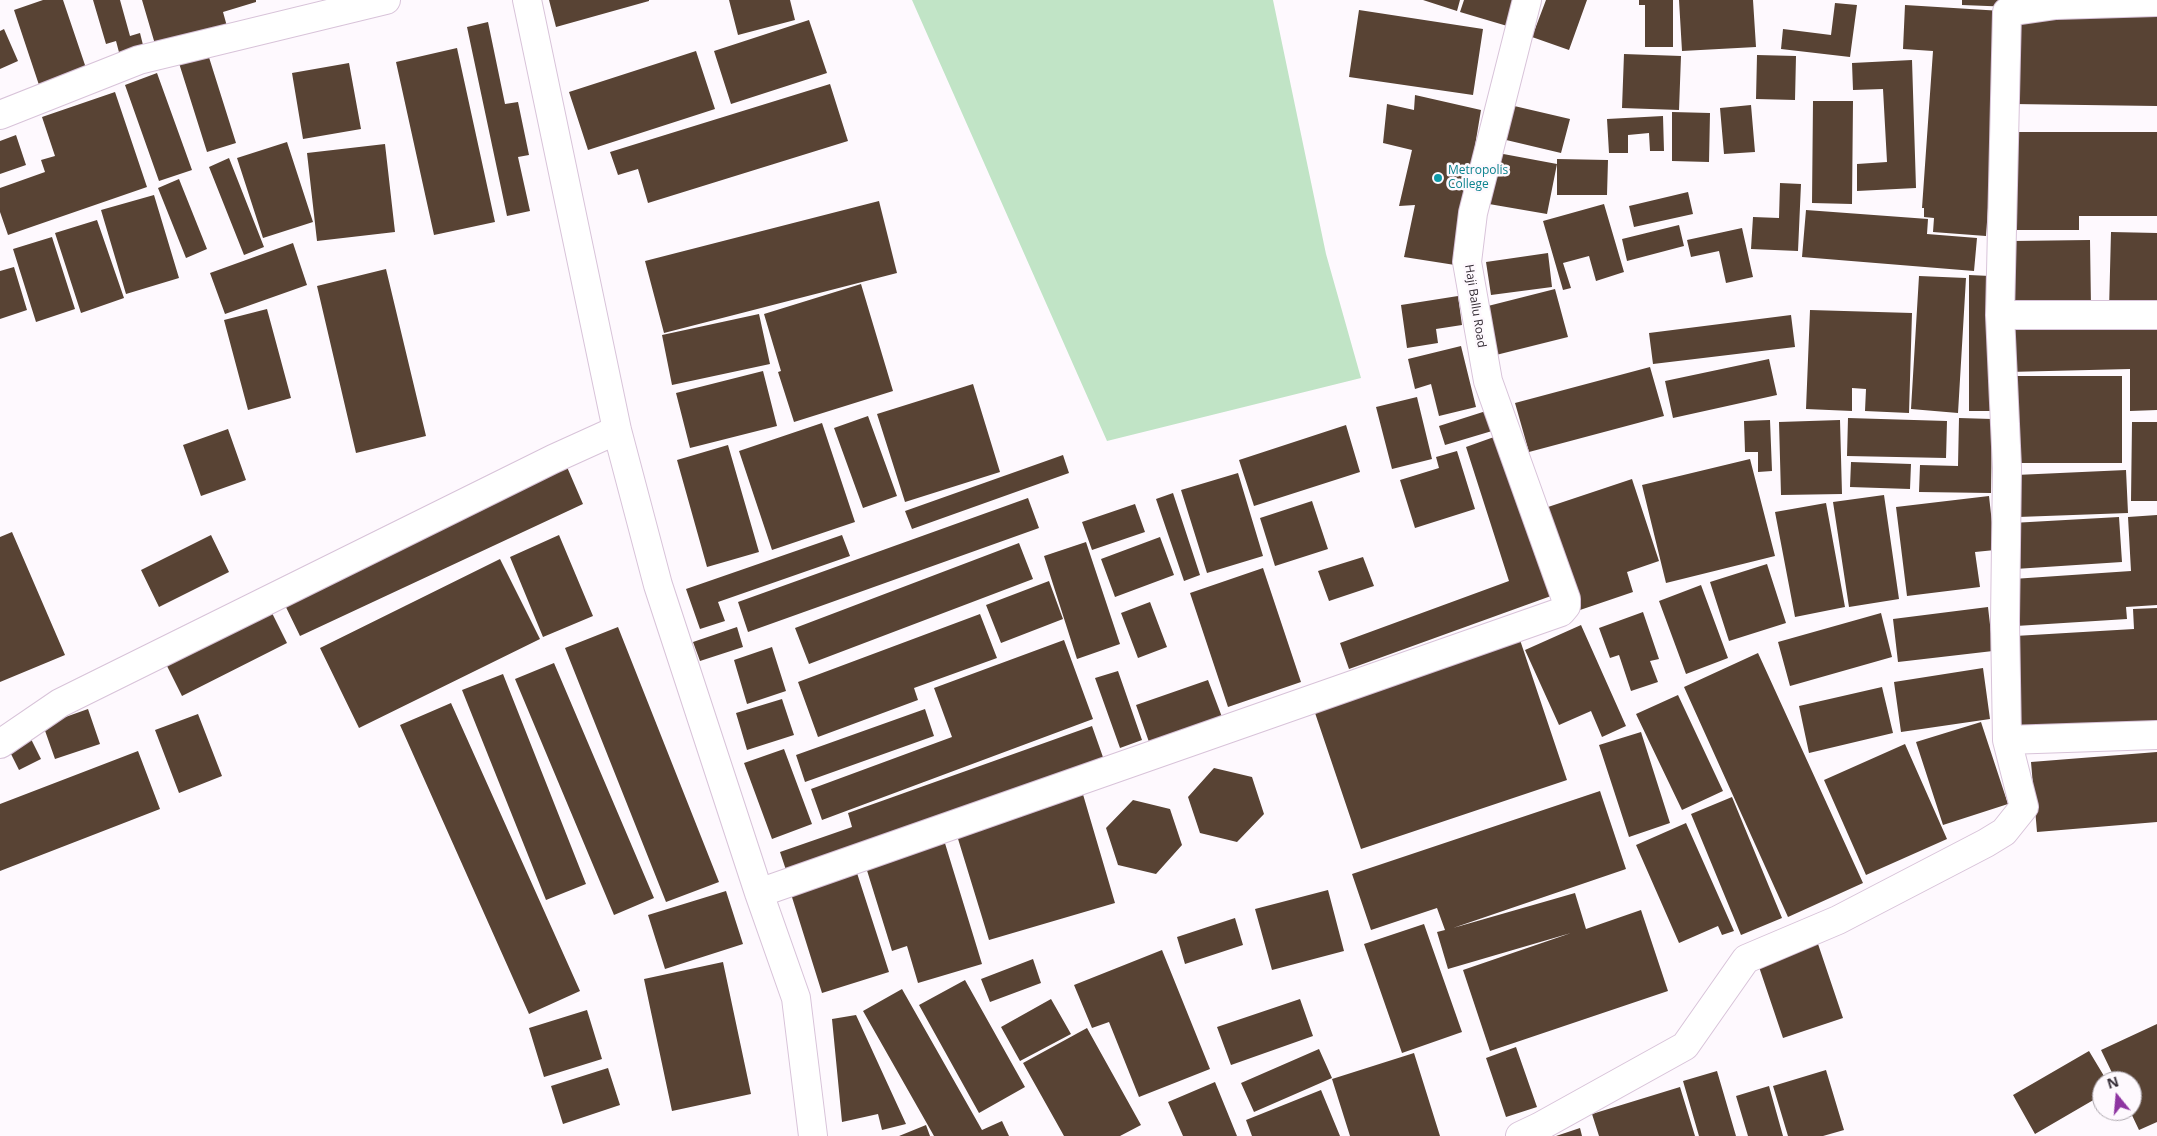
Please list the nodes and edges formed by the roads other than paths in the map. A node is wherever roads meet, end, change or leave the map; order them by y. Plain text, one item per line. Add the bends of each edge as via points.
1 (386, 0) edge
2 (527, 0) edge
3 (1527, 0) edge
4 (2157, 2) edge
5 (0, 115) edge
6 (2000, 315) junction
7 (2157, 315) edge
8 (617, 430) junction
9 (2157, 735) edge
10 (2007, 740) junction
11 (0, 744) edge
12 (759, 894) junction
13 (813, 1136) edge
14 (1520, 1136) edge

1 - 5 street via 139,60
2 - 8 street
3 - 12 street, Haji Ballu Road via 1473,213 1467,262 1488,381 1566,599 1566,606 1561,612
4 - 6 street via 2056,5 2007,12
6 - 7 street
6 - 10 street via 2007,468
8 - 11 street via 553,458 60,703
8 - 12 street via 658,585
9 - 10 street
10 - 14 street via 2024,807 2004,832 1838,920 1746,959 1685,1046
12 - 13 street via 796,998

